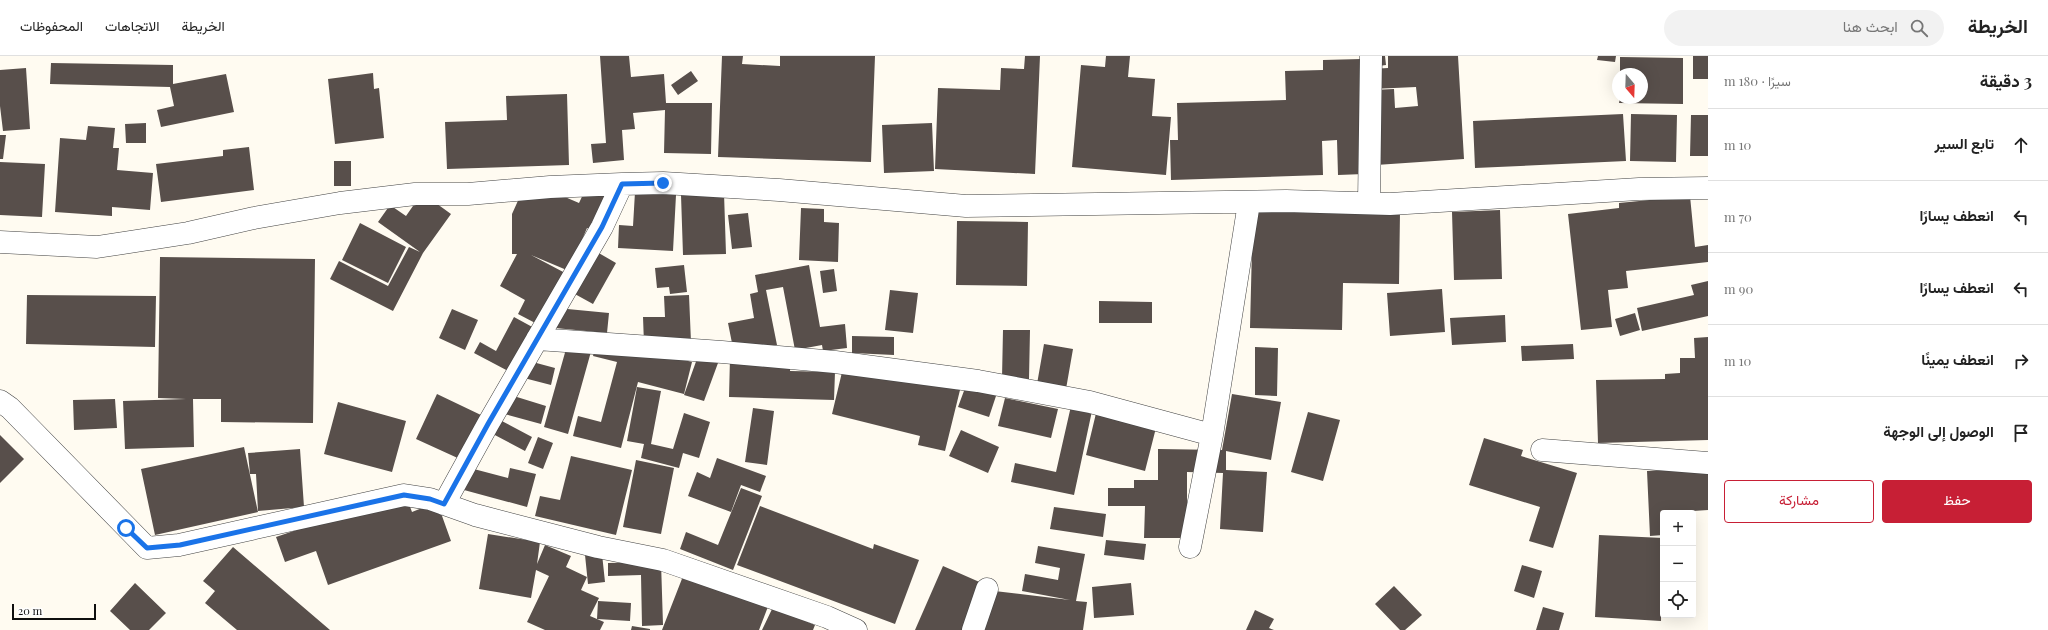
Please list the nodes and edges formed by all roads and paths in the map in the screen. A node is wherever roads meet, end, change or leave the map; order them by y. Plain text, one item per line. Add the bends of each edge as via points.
1 (1371, 56) edge
2 (622, 184) junction
3 (1708, 188) edge
4 (1248, 203) junction
5 (1369, 203) junction
6 (0, 242) edge
7 (537, 339) junction
8 (0, 401) edge
9 (1212, 435) junction
10 (1542, 450) dead end
11 (1708, 463) edge
12 (444, 504) junction
13 (1190, 547) dead end
14 (987, 589) dead end
15 (856, 630) edge
16 (973, 630) edge

1 - 5 street
2 - 4 street via 663,183 779,190 966,206
2 - 6 street via 400,196 332,204 188,233 98,247
2 - 7 street via 602,227
3 - 5 street via 1638,189 1398,204
4 - 5 street
4 - 9 street
7 - 9 street via 722,352 978,381 1090,402
7 - 12 street
8 - 12 street via 10,408 147,548 180,545 404,495
9 - 13 street
10 - 11 street
12 - 15 street via 475,515 598,547 663,560
14 - 16 street

